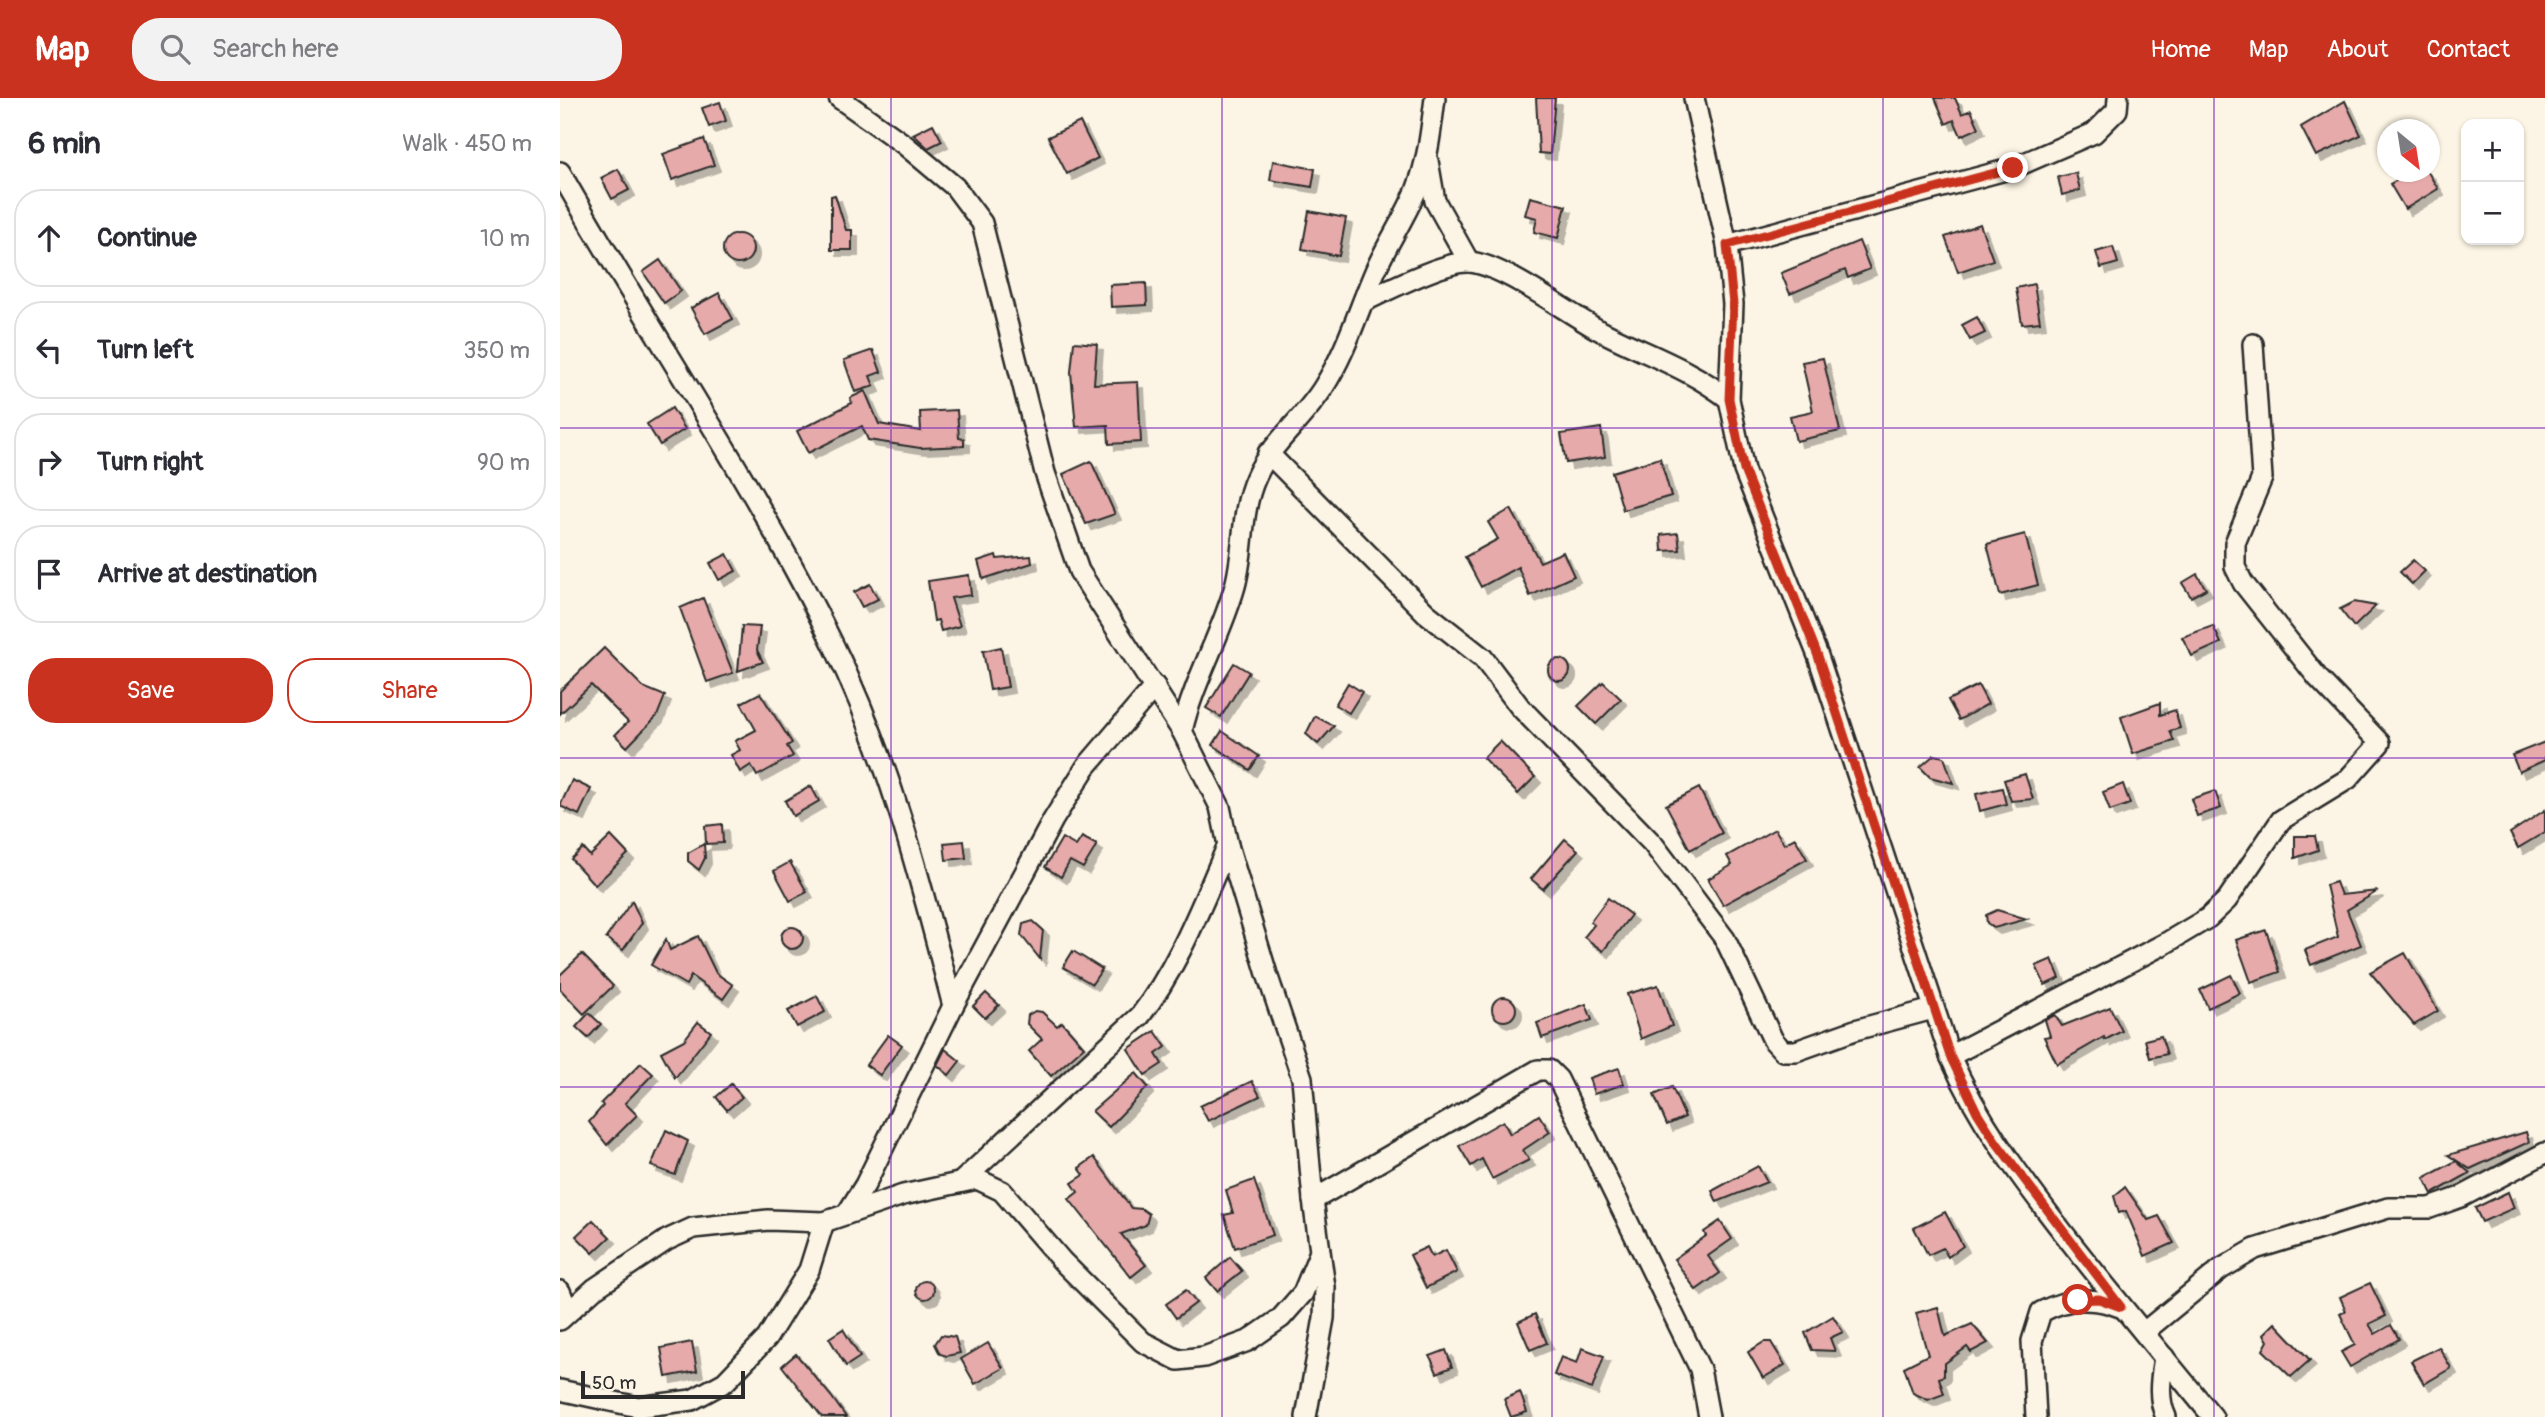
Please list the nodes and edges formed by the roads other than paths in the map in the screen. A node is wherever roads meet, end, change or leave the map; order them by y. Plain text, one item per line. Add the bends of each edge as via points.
1 (839, 98) edge
2 (1435, 98) edge
3 (1694, 98) edge
4 (2118, 98) edge
5 (1427, 158) junction
6 (560, 172) edge
7 (1727, 245) junction
8 (1469, 262) junction
9 (1365, 301) junction
10 (2253, 344) dead end
11 (1729, 399) junction
12 (1268, 453) junction
13 (1154, 686) junction
14 (1182, 731) junction
15 (1228, 845) junction
16 (953, 1006) junction
17 (1933, 1009) junction
18 (1950, 1056) junction
19 (2545, 1153) edge
20 (962, 1181) junction
21 (1313, 1200) junction
22 (848, 1212) junction
23 (824, 1222) junction
24 (1319, 1252) junction
25 (560, 1291) edge
26 (2121, 1307) junction
27 (564, 1315) edge
28 (2144, 1332) junction
29 (2164, 1357) junction
30 (560, 1390) edge
31 (1306, 1417) edge
32 (1709, 1417) edge
33 (2036, 1417) edge
34 (2166, 1417) edge
35 (2213, 1417) edge

1 - 13 street via 955,187 982,223 1045,473 1079,571
2 - 5 street
3 - 7 street
4 - 7 street via 2117,110 2094,132 2013,168
5 - 8 street via 1434,201
5 - 9 street
6 - 16 street via 684,376 834,645 895,791
7 - 11 street via 1733,304
8 - 9 street via 1417,276
8 - 11 street via 1504,274 1599,330 1681,366
9 - 12 street via 1331,376 1312,405
10 - 18 street via 2262,478 2235,543 2235,567 2318,678 2380,743 2348,779 2281,820 2227,900 2208,918
11 - 17 street via 1744,470 1818,656
12 - 14 street via 1246,506 1235,587 1190,696
12 - 17 street via 1426,613 1483,659 1520,707 1653,844 1725,939 1773,1040 1783,1051
13 - 14 street
13 - 16 street via 1086,767
14 - 15 street via 1220,807
15 - 20 street via 1156,996
15 - 21 street via 1302,1079
16 - 22 street
17 - 18 street
18 - 26 street via 1996,1142
19 - 28 street via 2430,1208 2388,1208 2255,1249 2221,1269
20 - 22 street
20 - 24 street via 977,1179 1002,1191 1062,1261 1143,1342 1178,1360 1204,1357 1248,1341 1281,1318 1303,1293
21 - 24 street
21 - 32 street via 1538,1070 1549,1070 1558,1079 1700,1369
22 - 23 street
23 - 27 street via 742,1221 693,1228 594,1289
23 - 30 street via 809,1270 767,1338 725,1381 692,1400 638,1407
24 - 31 street via 1324,1318
25 - 27 street
26 - 28 street
26 - 33 street via 2099,1299 2078,1300 2041,1312 2032,1341
28 - 29 street
29 - 34 street via 2160,1382
29 - 35 street

